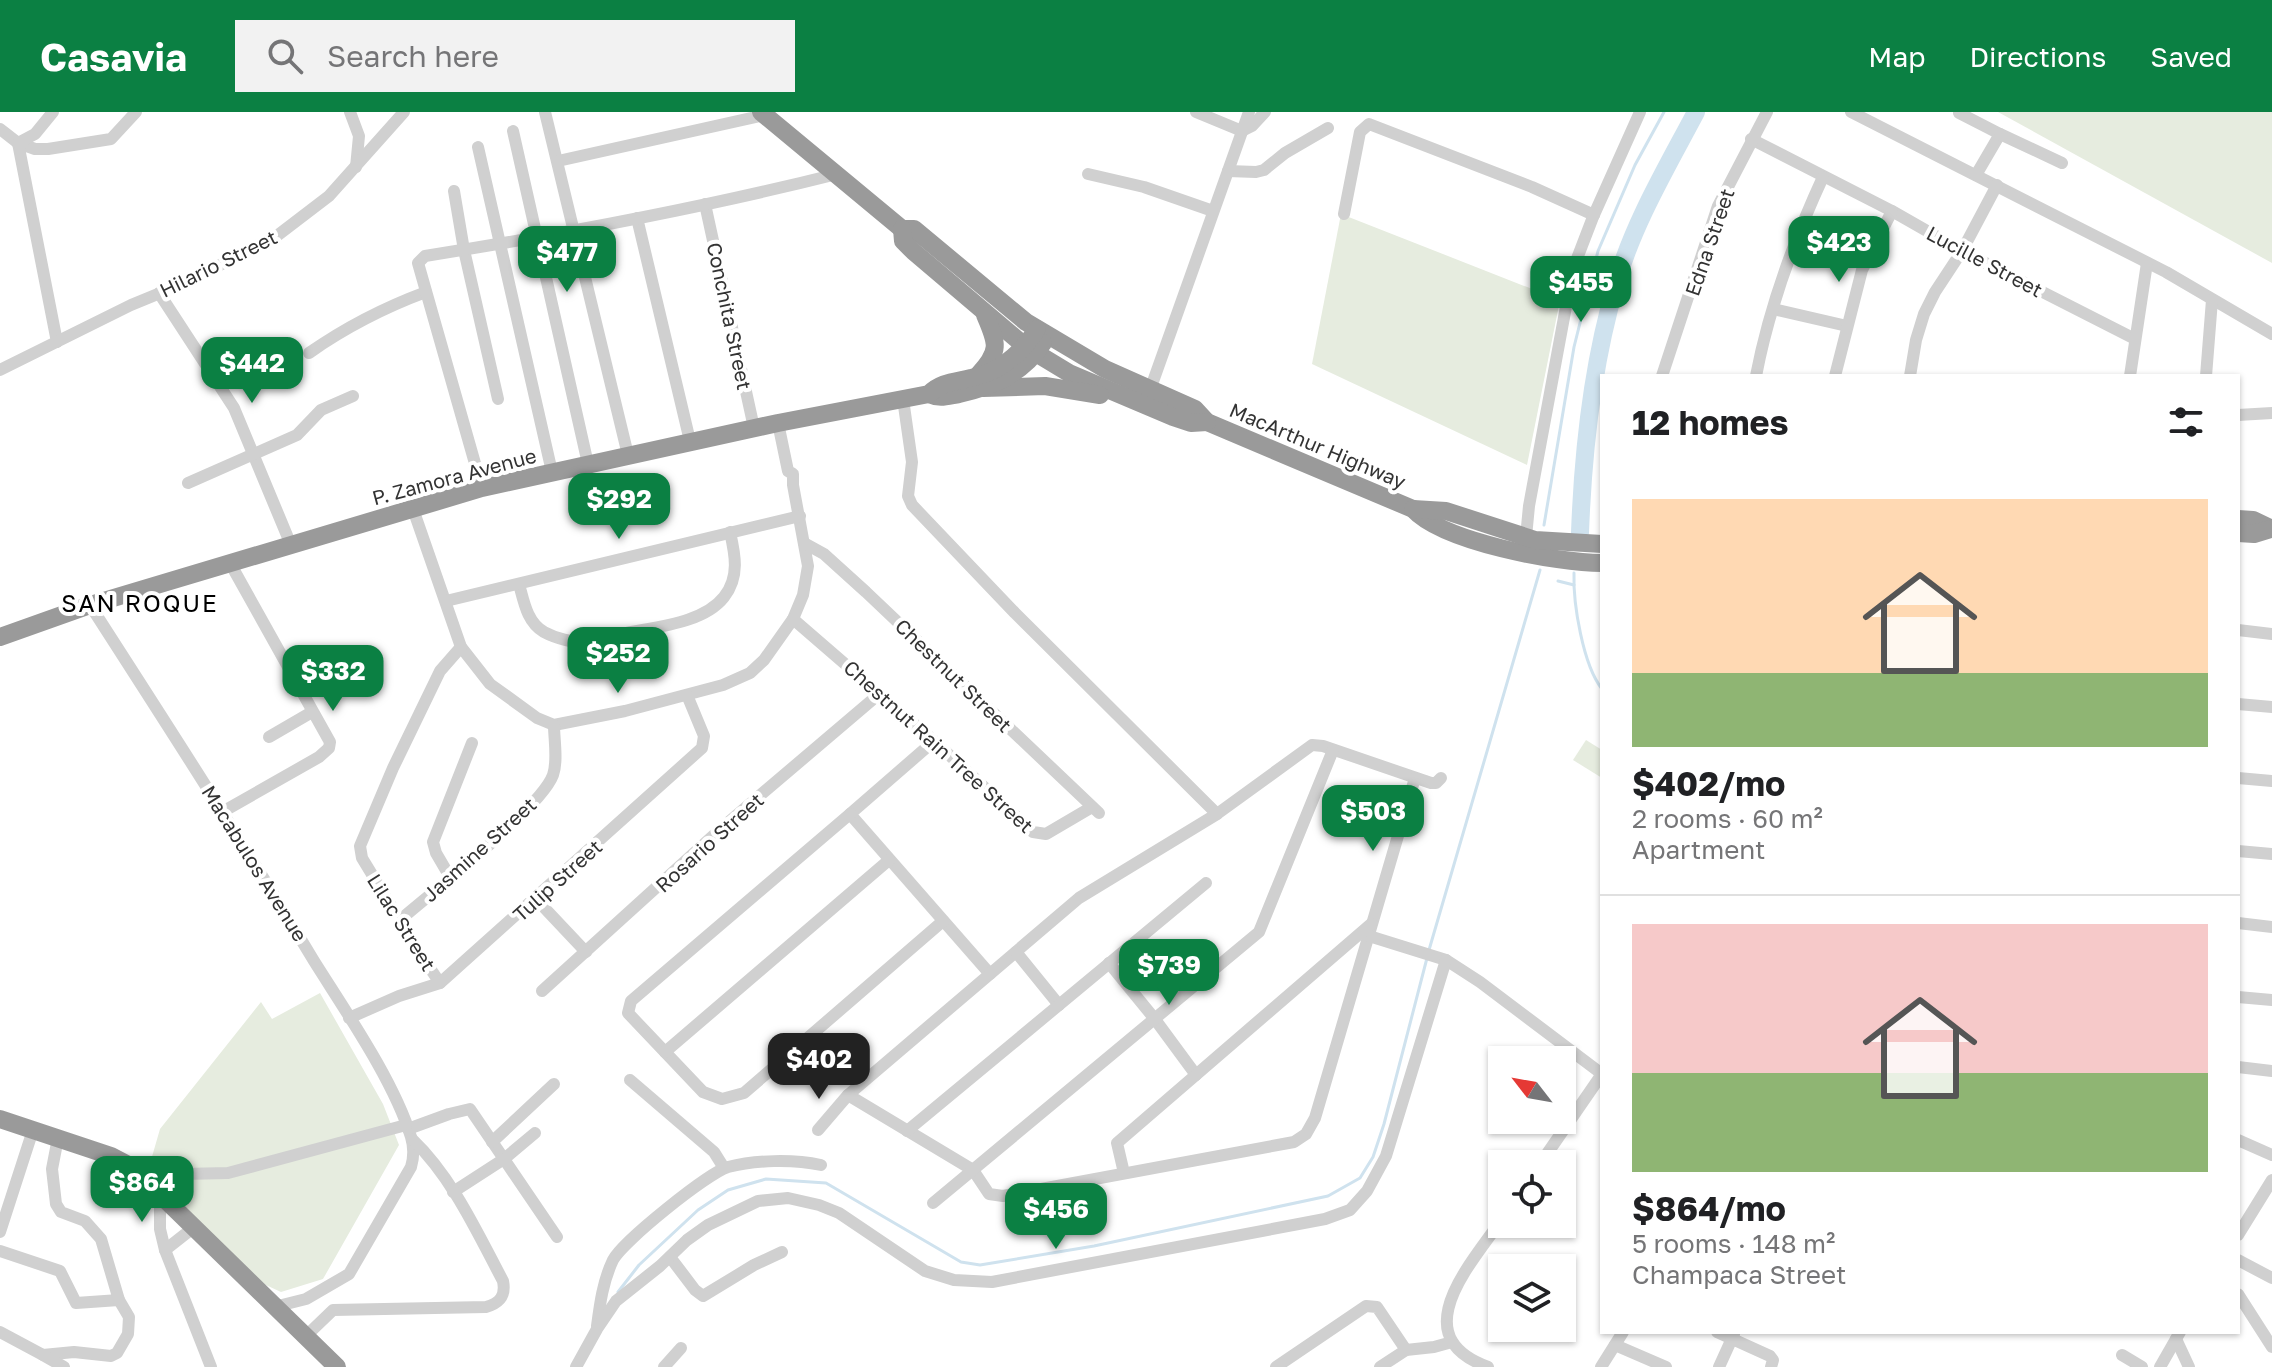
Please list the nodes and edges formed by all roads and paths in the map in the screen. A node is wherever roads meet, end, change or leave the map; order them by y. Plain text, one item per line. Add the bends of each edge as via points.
1 (53, 112) edge
2 (136, 112) edge
3 (350, 112) edge
4 (404, 112) edge
5 (545, 112) edge
6 (1196, 112) edge
7 (1249, 112) edge
8 (1265, 112) edge
9 (1640, 112) edge
10 (1767, 112) edge
11 (1855, 113) edge
12 (1959, 113) edge
13 (763, 114) edge
14 (1328, 128) dead end
15 (0, 129) edge
16 (513, 131) dead end
17 (1242, 131) junction
18 (2000, 134) junction
19 (1751, 139) junction
20 (18, 143) junction
21 (478, 147) dead end
22 (558, 161) junction
23 (2062, 163) dead end
24 (356, 167) junction
25 (1228, 171) junction
26 (837, 174) junction
27 (1088, 174) dead end
28 (1976, 175) junction
29 (1823, 177) junction
30 (1997, 185) junction
31 (454, 191) dead end
32 (705, 204) junction
33 (1213, 211) junction
34 (1892, 211) junction
35 (1344, 214) dead end
36 (1594, 215) junction
37 (637, 218) junction
38 (902, 229) junction
39 (573, 230) junction
40 (536, 237) junction
41 (500, 242) junction
42 (464, 250) junction
43 (1962, 251) junction
44 (2147, 263) junction
45 (426, 292) junction
46 (159, 293) junction
47 (2212, 300) junction
48 (1773, 309) junction
49 (984, 312) junction
50 (1847, 326) junction
51 (1042, 332) junction
52 (2272, 334) edge
53 (2135, 339) junction
54 (57, 342) junction
55 (1031, 350) junction
56 (309, 353) dead end
57 (0, 370) edge
58 (1663, 374) edge
59 (1757, 374) edge
60 (1835, 374) edge
61 (1910, 374) edge
62 (2130, 374) edge
63 (2206, 374) edge
64 (979, 383) junction
65 (1150, 390) junction
66 (353, 396) dead end
67 (498, 399) dead end
68 (903, 399) junction
69 (1129, 400) junction
70 (2272, 413) edge
71 (2240, 415) edge
72 (1207, 422) junction
73 (778, 423) junction
74 (754, 428) junction
75 (690, 441) junction
76 (255, 454) junction
77 (628, 455) junction
78 (588, 464) junction
79 (552, 472) junction
80 (188, 483) dead end
81 (482, 488) junction
82 (413, 509) junction
83 (1413, 509) junction
84 (800, 516) junction
85 (2240, 519) edge
86 (2272, 529) edge
87 (730, 532) junction
88 (2240, 533) edge
89 (1526, 537) junction
90 (804, 543) junction
91 (1600, 544) edge
92 (291, 545) junction
93 (230, 563) junction
94 (1600, 563) edge
95 (519, 584) junction
96 (446, 601) junction
97 (90, 605) junction
98 (793, 619) junction
99 (2240, 630) edge
100 (2272, 634) edge
101 (0, 637) edge
102 (461, 647) junction
103 (687, 695) junction
104 (878, 695) junction
105 (2240, 704) edge
106 (2272, 707) edge
107 (312, 712) junction
108 (554, 725) junction
109 (269, 737) dead end
110 (934, 741) junction
111 (472, 743) dead end
112 (1333, 750) junction
113 (1415, 778) junction
114 (1441, 778) dead end
115 (2240, 778) edge
116 (2272, 781) edge
117 (1096, 810) joint
118 (224, 811) junction
119 (850, 814) junction
120 (1217, 814) junction
121 (2240, 851) edge
122 (2272, 854) edge
123 (889, 860) junction
124 (450, 877) junction
125 (1206, 883) dead end
126 (536, 899) junction
127 (400, 920) junction
128 (943, 921) junction
129 (2240, 923) edge
130 (2272, 927) edge
131 (1370, 930) junction
132 (586, 952) junction
133 (1016, 952) junction
134 (1443, 959) junction
135 (1109, 963) junction
136 (990, 974) junction
137 (440, 983) junction
138 (542, 991) dead end
139 (2240, 997) edge
140 (2272, 1000) edge
141 (1059, 1005) junction
142 (349, 1018) junction
143 (1154, 1018) junction
144 (665, 1052) junction
145 (2240, 1067) edge
146 (2272, 1071) edge
147 (1600, 1072) edge
148 (1196, 1075) junction
149 (1600, 1077) edge
150 (630, 1080) dead end
151 (554, 1084) dead end
152 (848, 1095) junction
153 (0, 1119) edge
154 (33, 1130) junction
155 (818, 1130) dead end
156 (409, 1131) junction
157 (907, 1131) junction
158 (535, 1133) dead end
159 (58, 1138) junction
160 (2240, 1141) edge
161 (492, 1142) junction
162 (1550, 1150) edge
163 (2272, 1155) edge
164 (504, 1159) junction
165 (821, 1165) dead end
166 (132, 1167) junction
167 (724, 1168) junction
168 (973, 1170) junction
169 (1124, 1173) junction
170 (183, 1174) junction
171 (2272, 1180) edge
172 (453, 1192) junction
173 (166, 1200) junction
174 (933, 1203) dead end
175 (193, 1228) junction
176 (0, 1232) edge
177 (2240, 1232) edge
178 (557, 1237) dead end
179 (1489, 1238) edge
180 (165, 1250) junction
181 (0, 1251) edge
182 (782, 1252) dead end
183 (670, 1257) junction
184 (2240, 1261) edge
185 (2272, 1278) edge
186 (311, 1296) junction
187 (2240, 1297) edge
188 (119, 1300) junction
189 (274, 1307) junction
190 (333, 1310) junction
191 (597, 1329) junction
192 (0, 1332) edge
193 (1622, 1334) edge
194 (306, 1336) junction
195 (1733, 1336) edge
196 (2178, 1336) edge
197 (1452, 1342) junction
198 (1615, 1345) junction
199 (2272, 1346) edge
200 (681, 1348) dead end
201 (1406, 1350) junction
202 (43, 1355) junction
203 (2122, 1355) dead end
204 (64, 1367) edge
205 (211, 1367) edge
206 (337, 1367) edge
207 (576, 1367) edge
208 (664, 1367) edge
209 (1276, 1367) edge
210 (1380, 1367) edge
211 (1488, 1367) edge
212 (1601, 1367) edge
213 (1666, 1367) edge
214 (1719, 1367) edge
215 (1771, 1367) edge
216 (2142, 1367) edge
217 (2160, 1367) edge
218 (2189, 1367) edge

1 - 20 street via 35,134
2 - 20 street via 111,139 48,149
3 - 24 street via 359,136
4 - 24 street, Hilario Street
5 - 22 street
6 - 17 street
7 - 17 street
8 - 17 street
9 - 36 street
10 - 19 street, Edna Street
11 - 28 street
12 - 18 street
13 - 22 street
13 - 26 highway, MacArthur Highway
14 - 25 street via 1264,170
15 - 20 street
16 - 40 street
17 - 25 street
18 - 23 street
18 - 28 street
19 - 29 street, Lucille Street
19 - 58 street, Edna Street via 1718,206
20 - 54 street
21 - 41 street
22 - 39 street
24 - 46 street, Hilario Street via 329,196 278,235
25 - 33 street
26 - 32 street
26 - 38 highway, MacArthur Highway
27 - 33 street
28 - 30 street
29 - 34 street, Lucille Street
29 - 48 street
30 - 43 street
30 - 44 street
31 - 42 street
32 - 37 street
32 - 74 street, Conchita Street
33 - 65 street
34 - 43 street, Lucille Street
34 - 50 street via 1862,270
35 - 36 street via 1360,132 1369,124
36 - 89 street via 1573,269
37 - 39 street
37 - 75 street
38 - 49 highway, MacArthur Highway via 903,241
38 - 51 highway, MacArthur Highway via 914,229
39 - 40 street
39 - 77 street
40 - 41 street
40 - 78 street
41 - 42 street
41 - 79 street
42 - 45 street via 425,256 418,263
42 - 67 street
43 - 53 street, Lucille Street
43 - 61 street via 1924,314
44 - 47 street
44 - 53 street
45 - 56 street via 344,328
45 - 81 street
46 - 54 street, Hilario Street
46 - 76 street via 234,408
47 - 52 street
47 - 63 street
48 - 50 street
48 - 59 street
49 - 55 highway, MacArthur Highway
49 - 64 highway via 995,352
50 - 60 street
51 - 55 highway, P. Zamora Avenue
51 - 65 highway, MacArthur Highway
53 - 62 street
54 - 57 street, Hilario Street
55 - 64 highway, P. Zamora Avenue via 1010,377
55 - 69 highway, MacArthur Highway
64 - 68 highway, P. Zamora Avenue via 938,398 929,394
64 - 69 highway via 1045,386
65 - 72 highway, MacArthur Highway via 1195,409
66 - 76 street via 321,410 297,435
68 - 73 highway, P. Zamora Avenue
68 - 120 street via 912,505
69 - 72 highway, MacArthur Highway via 1191,423
70 - 71 street
72 - 83 highway, MacArthur Highway
73 - 74 highway, P. Zamora Avenue
73 - 84 street via 786,478 793,485
74 - 75 highway, P. Zamora Avenue
75 - 77 highway, P. Zamora Avenue
76 - 80 street
76 - 92 street
77 - 78 highway, P. Zamora Avenue
78 - 79 highway, P. Zamora Avenue
79 - 81 highway, P. Zamora Avenue
81 - 82 highway, P. Zamora Avenue
82 - 92 highway, P. Zamora Avenue
82 - 96 street
83 - 89 highway, MacArthur Highway via 1446,511
83 - 94 highway, MacArthur Highway via 1432,525 1512,550
84 - 87 street
84 - 90 street
85 - 86 highway
86 - 88 highway
87 - 95 street
87 - 95 street via 736,558 727,594 687,619 584,643 567,640 543,631 529,618
89 - 91 highway, MacArthur Highway
90 - 98 street via 808,566
90 - 117 street, Chestnut Street via 866,592
92 - 93 highway, P. Zamora Avenue
93 - 97 highway, P. Zamora Avenue
93 - 107 street
95 - 96 street
96 - 102 street
97 - 101 highway, P. Zamora Avenue
97 - 118 street, Macabulos Avenue
98 - 103 street via 750,673
98 - 104 street, Chestnut Rain Tree Street
99 - 100 street
102 - 108 street via 490,684
102 - 127 street, Lilac Street via 440,671 360,846
103 - 108 street
103 - 126 street, Tulip Street via 704,736 702,748
104 - 110 street, Chestnut Rain Tree Street
104 - 132 street, Rosario Street
105 - 106 street
107 - 109 street
107 - 118 street via 329,748
108 - 124 street, Jasmine Street via 553,774 541,793
110 - 117 street, Chestnut Rain Tree Street via 1038,834
110 - 119 street
111 - 124 street via 433,842
112 - 113 street
112 - 120 street via 1308,748
112 - 143 street via 1259,932
113 - 114 street via 1434,783
113 - 131 street
115 - 116 street
118 - 142 street, Macabulos Avenue
119 - 123 street
119 - 144 street via 631,1001 628,1013
120 - 133 street via 1079,898
121 - 122 street
123 - 128 street
123 - 144 street
124 - 127 street, Jasmine Street
125 - 135 street
126 - 132 street
126 - 137 street, Tulip Street
127 - 137 street, Lilac Street
128 - 136 street
128 - 144 street via 744,1093 722,1099 710,1096
129 - 130 street
131 - 134 street
131 - 148 street
131 - 169 street via 1306,1134 1294,1142
132 - 138 street, Rosario Street
133 - 136 street
133 - 141 street
134 - 147 street
134 - 183 street via 1386,1156 1350,1210 992,1282 954,1280 925,1271 839,1213 803,1200 773,1199 708,1225
135 - 141 street
135 - 143 street
136 - 152 street
137 - 142 street, Tulip Street
139 - 140 street
141 - 157 street
142 - 156 street, Macabulos Avenue
143 - 148 street
143 - 168 street
145 - 146 street
148 - 169 street via 1117,1143
149 - 162 street
150 - 167 street via 714,1152
151 - 161 street
152 - 155 street
152 - 157 street
153 - 154 highway
154 - 159 highway
154 - 176 street
156 - 161 street via 470,1109
156 - 170 street via 228,1173
156 - 172 street, Macabulos Avenue
156 - 186 street via 411,1167 356,1266
157 - 168 street
158 - 164 street
159 - 166 highway
159 - 188 street via 52,1169 56,1204 61,1212 94,1228
160 - 163 street
161 - 164 street
164 - 172 street
164 - 178 street
165 - 167 street
166 - 170 street
166 - 173 highway
167 - 191 street via 653,1219 614,1258 601,1294
168 - 169 street via 989,1194 1003,1196
168 - 174 street
170 - 173 highway
171 - 177 street
172 - 190 street, Macabulos Avenue via 503,1281 500,1301 486,1307
173 - 175 highway
173 - 180 street via 160,1229
175 - 180 street
175 - 189 highway
179 - 197 street via 1449,1299 1445,1318
180 - 205 street
181 - 188 street via 60,1271 76,1303
182 - 183 street via 703,1296
183 - 191 street via 616,1301
184 - 185 street
186 - 189 street
186 - 190 street
187 - 199 street
188 - 202 street via 130,1326 117,1353
189 - 194 highway
190 - 194 street
191 - 207 street
192 - 202 street
193 - 198 street
194 - 206 highway
195 - 214 street
195 - 215 street via 1770,1356
196 - 217 street
196 - 218 street
197 - 201 street
197 - 211 street via 1463,1355
198 - 212 street
198 - 213 street
200 - 208 street
201 - 209 street via 1377,1307 1366,1306
201 - 210 street
202 - 204 street
203 - 216 street

